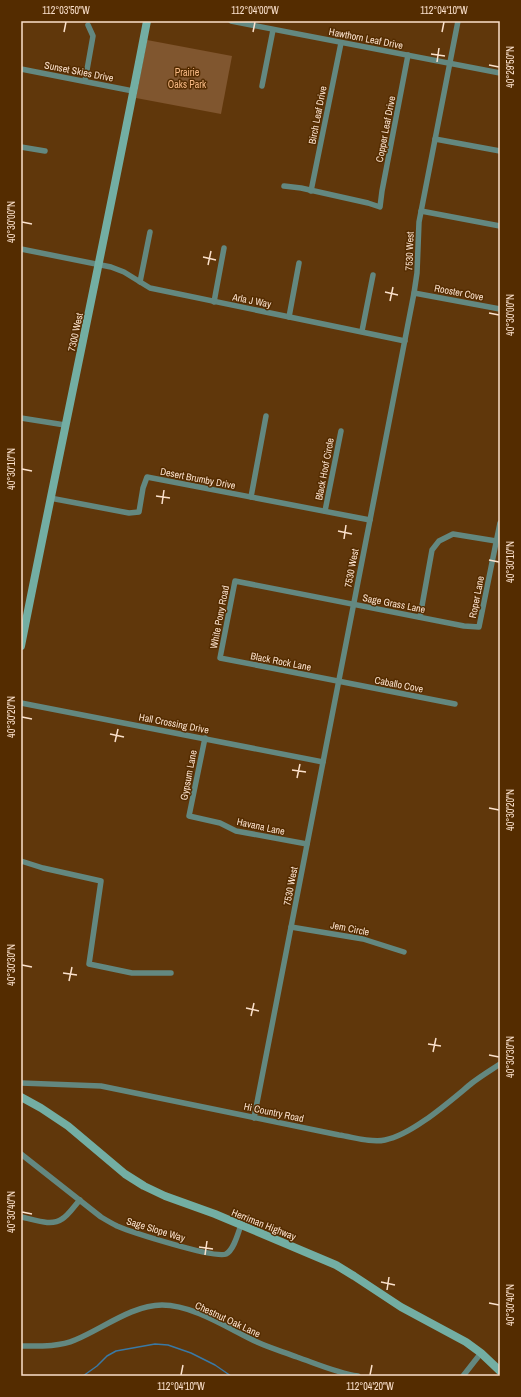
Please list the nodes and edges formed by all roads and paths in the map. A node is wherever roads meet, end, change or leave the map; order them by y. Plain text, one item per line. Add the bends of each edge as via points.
1 (147, 21) edge
2 (231, 21) edge
3 (458, 21) edge
4 (88, 25) dead end
5 (272, 30) junction
6 (341, 43) junction
7 (408, 56) junction
8 (450, 63) junction
9 (21, 69) edge
10 (500, 73) edge
11 (85, 81) junction
12 (262, 86) dead end
13 (133, 91) junction
14 (435, 139) junction
15 (21, 146) edge
16 (45, 151) dead end
17 (500, 151) edge
18 (284, 186) dead end
19 (311, 191) junction
20 (421, 210) junction
21 (500, 226) edge
22 (150, 232) dead end
23 (224, 248) dead end
24 (21, 249) edge
25 (299, 264) dead end
26 (99, 265) junction
27 (373, 275) dead end
28 (140, 282) junction
29 (414, 293) junction
30 (214, 302) junction
31 (500, 309) edge
32 (289, 316) junction
33 (362, 332) junction
34 (405, 341) junction
35 (266, 416) dead end
36 (21, 418) edge
37 (65, 426) junction
38 (341, 431) dead end
39 (251, 497) junction
40 (50, 498) junction
41 (325, 511) junction
42 (370, 520) junction
43 (500, 524) edge
44 (496, 541) junction
45 (235, 581) joint
46 (354, 604) junction
47 (420, 617) junction
48 (480, 627) joint
49 (21, 646) edge
50 (220, 658) joint
51 (339, 682) junction
52 (21, 703) edge
53 (456, 704) dead end
54 (205, 738) junction
55 (323, 762) junction
56 (189, 816) joint
57 (307, 844) junction
58 (21, 861) edge
59 (291, 927) junction
60 (404, 952) dead end
61 (171, 973) dead end
62 (500, 1064) edge
63 (21, 1083) edge
64 (21, 1097) edge
65 (254, 1118) junction
66 (21, 1154) edge
67 (80, 1200) junction
68 (21, 1217) edge
69 (241, 1225) junction
70 (21, 1346) edge
71 (481, 1353) junction
72 (500, 1371) edge
73 (358, 1376) edge
74 (463, 1376) edge

1 - 13 street, 7300 West
2 - 5 street, Hawthorn Leaf Drive
3 - 8 street, 7530 West
4 - 11 street via 93,36
5 - 6 street, Hawthorn Leaf Drive
5 - 12 street
6 - 7 street, Hawthorn Leaf Drive
6 - 19 street, Birch Leaf Drive
7 - 8 street, Hawthorn Leaf Drive
7 - 19 street, Copper Leaf Drive via 380,207 368,202
8 - 10 street, Hawthorn Leaf Drive
8 - 14 street, 7530 West
9 - 11 street, Sunset Skies Drive
11 - 13 street, Sunset Skies Drive
13 - 26 street, 7300 West
14 - 17 street
14 - 20 street, 7530 West
15 - 16 street
18 - 19 street
20 - 21 street
20 - 29 street, 7530 West
22 - 28 street
23 - 30 street
24 - 26 street, Arla J Way
25 - 32 street
26 - 28 street, Arla J Way via 124,272
26 - 37 street, 7300 West
27 - 33 street
28 - 30 street, Arla J Way via 150,288
29 - 31 street, Rooster Cove
29 - 34 street, 7530 West
30 - 32 street, Arla J Way
32 - 33 street, Arla J Way
33 - 34 street, Arla J Way
34 - 42 street, 7530 West
35 - 39 street
36 - 37 street
37 - 40 street, 7300 West
38 - 41 street, Black Hoof Circle
39 - 40 street, Desert Brumby Drive via 147,477 140,512 129,513
39 - 41 street, Desert Brumby Drive
40 - 49 street, 7300 West
41 - 42 street, Desert Brumby Drive
42 - 46 street, 7530 West
43 - 44 street, Roper Lane
44 - 47 street via 452,534 439,541 432,550
44 - 48 street, Roper Lane
45 - 46 street, Sage Grass Lane
45 - 50 street, White Pony Road
46 - 47 street, Sage Grass Lane
46 - 51 street, 7530 West
47 - 48 street, Sage Grass Lane
50 - 51 street, Black Rock Lane
51 - 53 street, Caballo Cove
51 - 55 street, 7530 West
52 - 54 street, Hall Crossing Drive
54 - 55 street, Hall Crossing Drive
54 - 56 street, Gypsum Lane
55 - 57 street, 7530 West
56 - 57 street, Havana Lane via 220,823 236,831
57 - 59 street, 7530 West
58 - 61 street via 101,881 89,964 132,973
59 - 60 street, Jem Circle via 363,939
59 - 65 street, 7530 West
62 - 65 street, Hi Country Road via 440,1109 399,1136 384,1141
63 - 65 street, Hi Country Road via 101,1086
64 - 69 street, Herriman Highway via 68,1126 139,1183 165,1196
66 - 67 street, Sage Slope Way
67 - 68 street via 57,1222
67 - 69 street, Sage Slope Way via 118,1226 220,1255 230,1251
69 - 71 street, Herriman Highway via 340,1267 401,1307 466,1342
70 - 73 street, Chestnut Oak Lane via 47,1346 74,1341 123,1316 143,1308 162,1305 200,1314 258,1343 330,1369
71 - 72 street, Herriman Highway
71 - 74 street

